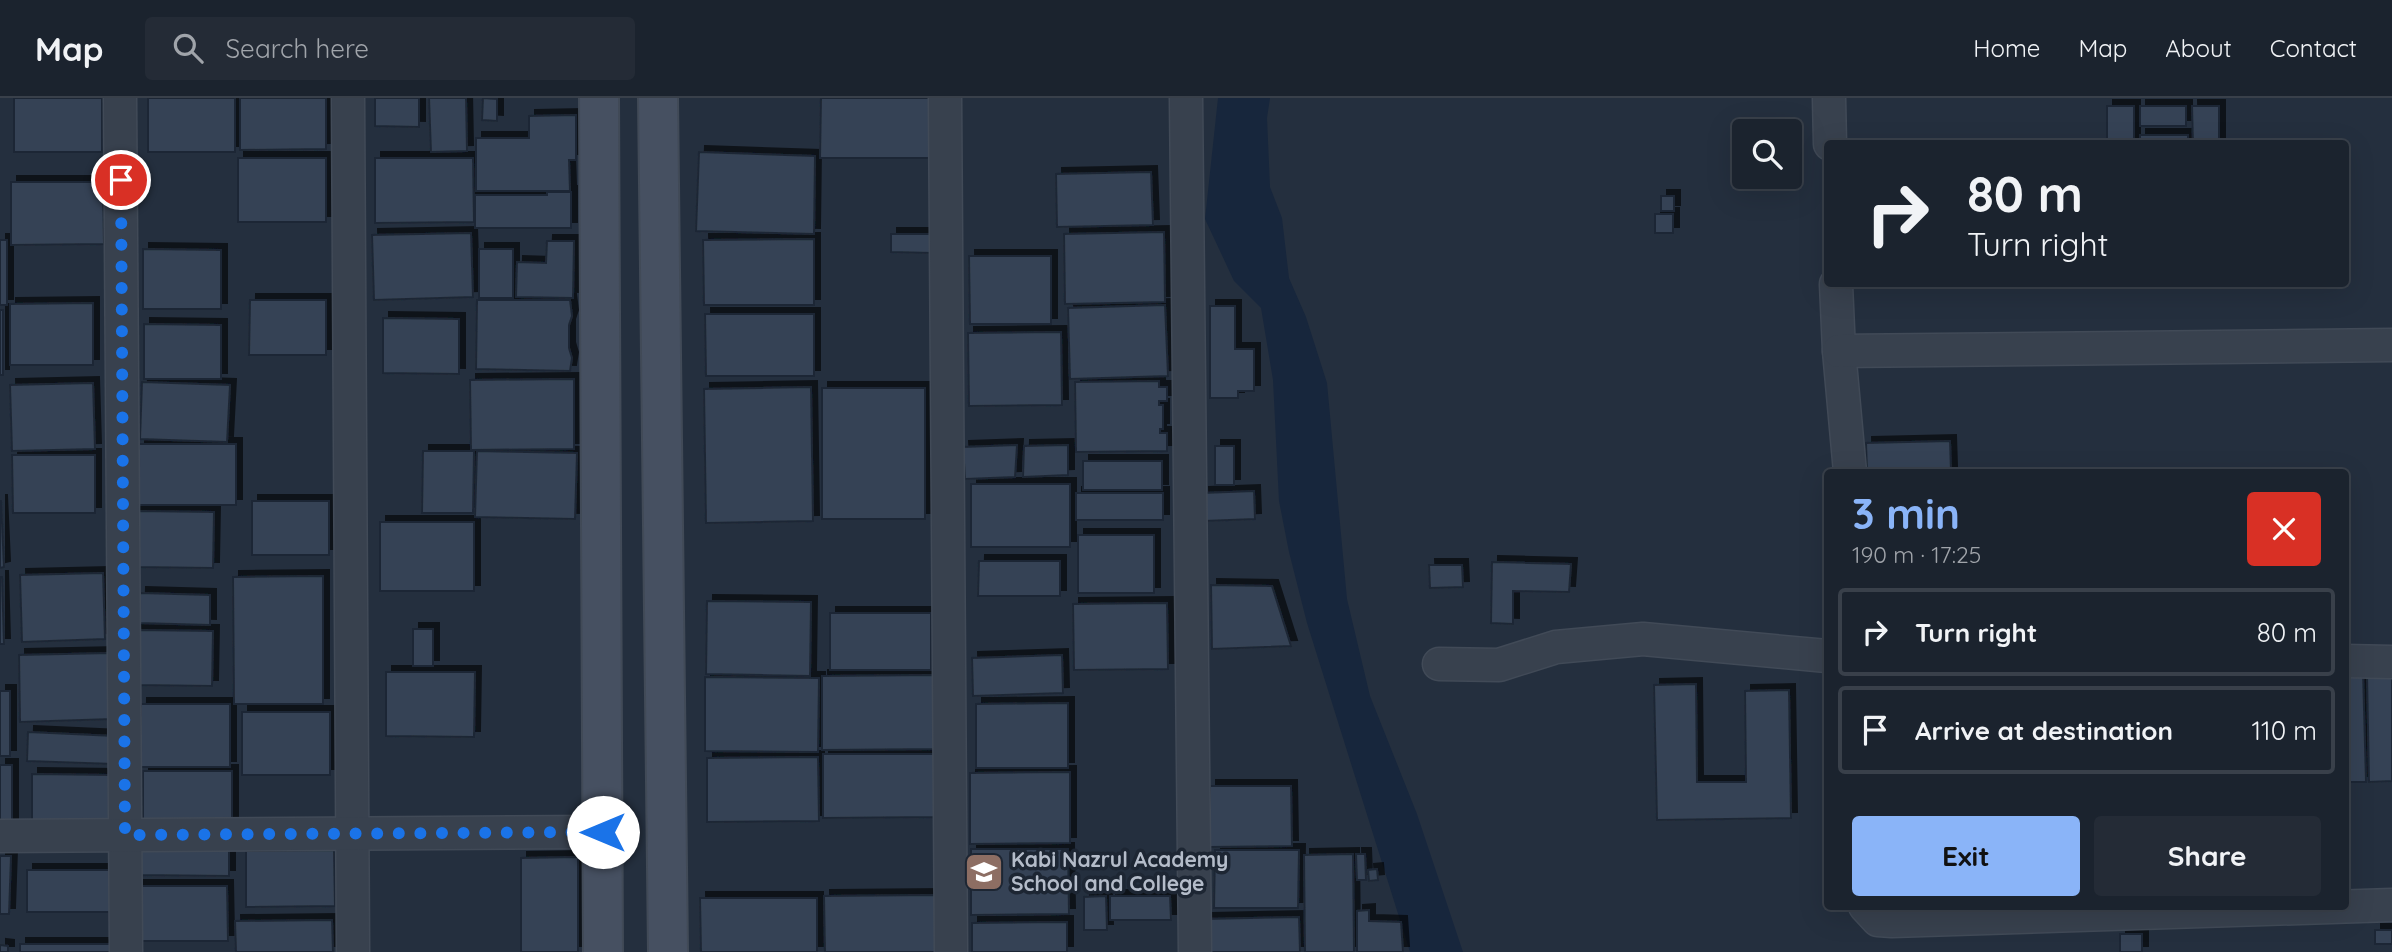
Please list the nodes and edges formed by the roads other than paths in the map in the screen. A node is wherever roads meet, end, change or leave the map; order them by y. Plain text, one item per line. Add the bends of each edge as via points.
1 (120, 98) edge
2 (348, 98) edge
3 (599, 98) edge
4 (658, 98) edge
5 (945, 98) edge
6 (1186, 98) edge
7 (1829, 98) edge
8 (1830, 140) edge
9 (1836, 287) edge
10 (2392, 345) edge
11 (1839, 351) junction
12 (1850, 469) edge
13 (1824, 656) edge
14 (2349, 661) edge
15 (2392, 662) edge
16 (1439, 664) dead end
17 (603, 832) junction
18 (353, 834) junction
19 (125, 835) junction
20 (0, 836) edge
21 (2392, 905) edge
22 (2349, 906) edge
23 (1869, 910) edge
24 (2236, 910) edge
25 (126, 952) edge
26 (353, 952) edge
27 (603, 952) edge
28 (668, 952) edge
29 (951, 952) edge
30 (1195, 952) edge

1 - 19 street
2 - 18 street
3 - 17 street
4 - 28 street
5 - 29 street
6 - 30 street
7 - 8 street
9 - 11 street
10 - 11 street
11 - 12 street
13 - 16 street via 1643,639 1556,647 1499,665
14 - 15 street
17 - 18 street
17 - 27 street
18 - 19 street
18 - 26 street
19 - 20 street
19 - 25 street
21 - 22 street
23 - 24 street via 1878,920 1892,921

